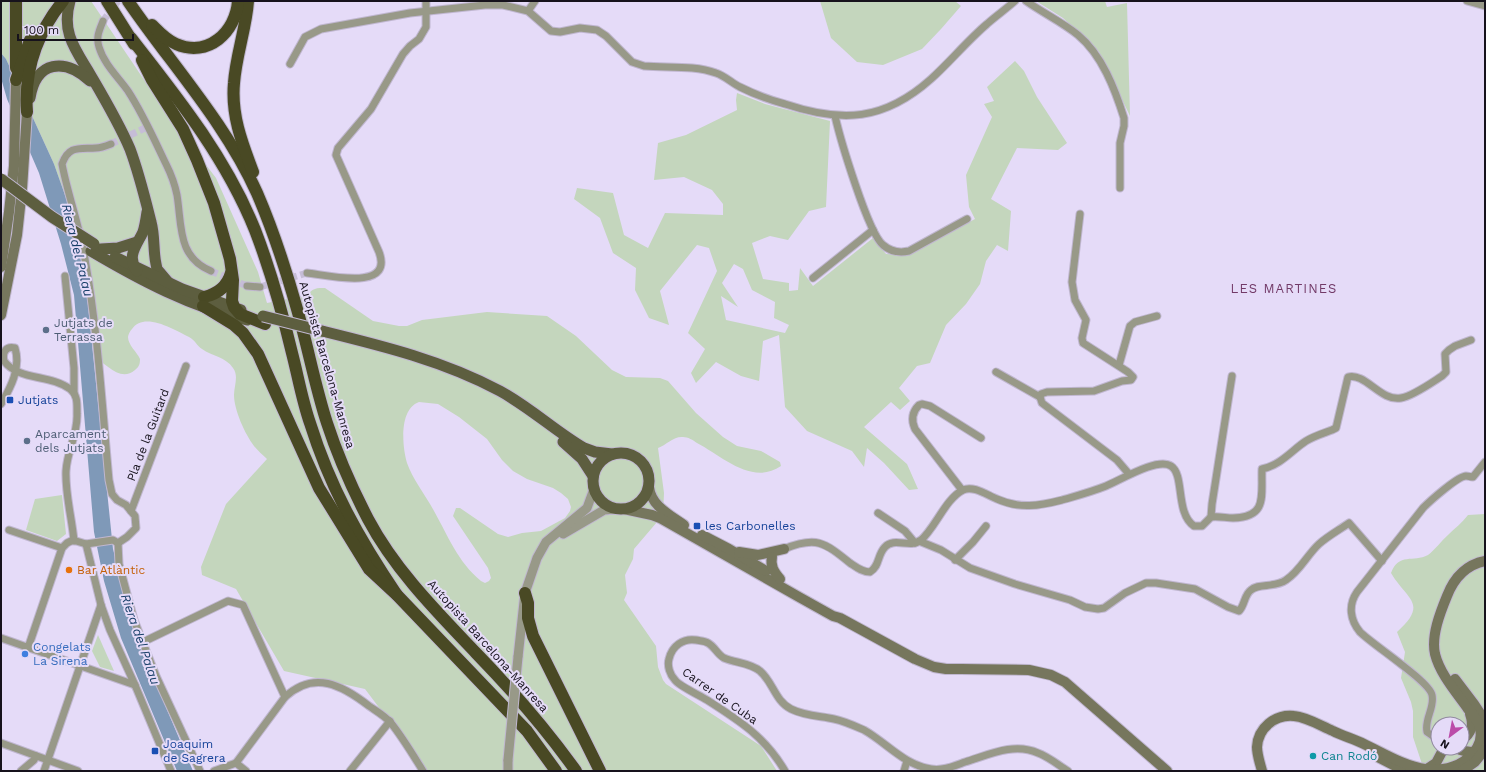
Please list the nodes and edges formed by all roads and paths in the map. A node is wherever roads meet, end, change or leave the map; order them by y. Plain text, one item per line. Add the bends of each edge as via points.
1 (16, 1) edge
2 (52, 1) edge
3 (63, 1) edge
4 (70, 1) edge
5 (107, 1) edge
6 (128, 1) edge
7 (134, 1) edge
8 (238, 1) edge
9 (248, 1) edge
10 (426, 1) edge
11 (535, 1) edge
12 (1015, 1) edge
13 (1026, 1) edge
14 (1467, 1) edge
15 (1485, 6) edge
16 (528, 11) junction
17 (426, 12) junction
18 (103, 21) tunnel mouth
19 (131, 38) junction
20 (33, 43) junction
21 (290, 64) dead end
22 (16, 80) junction
23 (100, 92) junction
24 (27, 112) junction
25 (835, 116) junction
26 (111, 144) tunnel mouth
27 (1, 179) edge
28 (1, 184) edge
29 (1120, 188) dead end
30 (148, 210) junction
31 (1080, 214) dead end
32 (267, 219) junction
33 (967, 219) dead end
34 (873, 230) junction
35 (137, 242) junction
36 (95, 248) junction
37 (153, 249) junction
38 (111, 263) junction
39 (1, 267) edge
40 (134, 267) junction
41 (211, 271) tunnel mouth
42 (232, 272) junction
43 (307, 273) tunnel mouth
44 (65, 276) dead end
45 (813, 278) dead end
46 (163, 286) junction
47 (247, 286) tunnel mouth
48 (260, 287) tunnel mouth
49 (203, 301) junction
50 (234, 307) junction
51 (1, 315) edge
52 (1157, 316) dead end
53 (264, 320) junction
54 (322, 334) junction
55 (1472, 340) dead end
56 (186, 366) dead end
57 (1119, 366) junction
58 (996, 372) dead end
59 (1232, 376) dead end
60 (74, 393) junction
61 (1040, 397) junction
62 (1, 404) edge
63 (981, 438) dead end
64 (612, 454) junction
65 (1485, 462) edge
66 (1129, 474) junction
67 (593, 476) junction
68 (648, 487) junction
69 (594, 489) junction
70 (962, 490) junction
71 (619, 509) junction
72 (131, 511) junction
73 (878, 513) dead end
74 (1211, 517) junction
75 (986, 526) dead end
76 (9, 530) dead end
77 (552, 536) junction
78 (74, 540) junction
79 (115, 541) junction
80 (917, 542) junction
81 (90, 543) junction
82 (62, 548) junction
83 (730, 549) junction
84 (784, 549) junction
85 (772, 557) junction
86 (955, 560) junction
87 (1382, 561) junction
88 (1485, 561) edge
89 (741, 565) junction
90 (761, 568) junction
91 (780, 579) junction
92 (525, 593) junction
93 (397, 596) junction
94 (102, 604) junction
95 (840, 618) junction
96 (1, 638) edge
97 (142, 642) junction
98 (28, 648) junction
99 (81, 666) junction
100 (1441, 666) junction
101 (135, 685) junction
102 (285, 697) junction
103 (1467, 707) junction
104 (1485, 720) edge
105 (390, 721) junction
106 (1470, 731) edge
107 (1341, 735) junction
108 (1430, 735) edge
109 (1485, 737) edge
110 (1, 743) edge
111 (1485, 749) edge
112 (1470, 751) edge
113 (1474, 752) junction
114 (36, 756) junction
115 (1436, 756) edge
116 (1451, 756) edge
117 (48, 760) junction
118 (907, 760) junction
119 (236, 763) junction
120 (1427, 769) junction
121 (1445, 770) edge
122 (21, 771) edge
123 (44, 771) edge
124 (78, 771) edge
125 (171, 771) edge
126 (200, 771) edge
127 (214, 771) edge
128 (246, 771) edge
129 (350, 771) edge
130 (423, 771) edge
131 (508, 771) edge
132 (556, 771) edge
133 (576, 771) edge
134 (600, 771) edge
135 (785, 771) edge
136 (904, 771) edge
137 (943, 771) edge
138 (1068, 771) edge
139 (1167, 771) edge
140 (1262, 771) edge
141 (1405, 771) edge
142 (1462, 771) edge

1 - 22 highway
2 - 20 highway via 42,16
3 - 20 highway
4 - 23 main road via 67,19 70,37 78,56
5 - 19 highway
6 - 32 highway, Autopista Barcelona-Manresa via 224,133 256,192
7 - 8 highway via 166,38 178,45 195,48 212,44 226,33 234,19
9 - 32 highway via 234,78 234,108 240,138 262,194
10 - 17 street
11 - 16 street
12 - 25 street via 986,24 916,91 876,112 859,116
13 - 29 street via 1078,34 1093,49 1103,66 1124,118 1120,143
14 - 15 street
16 - 17 street via 503,5 485,5
16 - 25 street via 551,30 560,32 584,28 602,32 637,64 704,70 785,105
17 - 21 street via 397,15 312,32 305,37
17 - 43 street via 426,27 420,39 403,54 371,109 338,148 336,155 379,252 382,263 379,271 371,277 362,278
18 - 41 street via 97,36 100,49 128,91 171,173 177,195 182,239 189,253 202,267
19 - 42 highway via 152,80 183,129 197,160 214,203
19 - 93 highway via 211,145 241,199 268,266 310,422 324,463 337,495
20 - 22 highway
20 - 24 highway via 26,90
22 - 39 main road via 14,166
23 - 24 main road via 76,70 63,66 51,67 42,72 35,82
23 - 30 main road via 130,151
24 - 51 main road via 17,235
25 - 34 street
26 - 72 street via 73,150 65,156 62,164 78,222 90,293 109,480 112,494
27 - 36 main road, bridge
28 - 36 main road via 64,234
30 - 35 main road via 145,227
30 - 37 main road via 152,224
31 - 57 street via 1072,282 1075,300 1086,320 1083,343
32 - 133 highway, Autopista Barcelona-Manresa via 297,309 326,422 345,471 370,522 390,555 415,587 541,724
33 - 34 street via 904,252 892,251 882,245
34 - 45 street
35 - 36 main road via 118,248
35 - 40 main road via 132,259
36 - 38 main road
36 - 40 main road
37 - 40 main road via 148,260
37 - 46 main road
38 - 40 main road
38 - 46 main road
40 - 46 main road via 140,274
42 - 49 highway via 225,286
42 - 50 highway
44 - 60 street
46 - 49 main road
47 - 48 street
49 - 50 main road
49 - 53 main road via 243,319
49 - 93 highway via 243,333 250,342 266,370 319,488 368,569
50 - 53 highway via 240,314
52 - 57 street via 1135,322 1130,326
53 - 54 main road, bridge
54 - 64 main road via 412,354 466,374 526,406 584,448
54 - 67 main road via 422,364 489,392 523,412 574,451
55 - 74 street via 1448,350 1445,354 1446,372 1406,397 1388,397 1356,377 1348,377 1336,428 1308,439 1281,461 1262,469 1260,503 1256,512 1239,518
56 - 72 street, Pla de la Guitard
57 - 61 street via 1131,374 1131,380 1094,390 1047,392
58 - 61 street
59 - 74 street
60 - 62 street via 63,385 17,372
60 - 78 street via 77,422 66,470
61 - 66 street via 1042,403 1117,460
63 - 70 street via 930,406 919,405 914,412 912,421 915,429
64 - 67 main road via 598,464
64 - 68 main road via 626,453 641,461 648,473
65 - 87 street via 1472,477 1466,476 1456,481 1423,508
66 - 70 street via 1095,490 1050,503 1029,506 1004,502 974,489
66 - 74 street via 1158,464 1170,465 1176,472 1187,520 1198,527
67 - 69 main road
68 - 71 main road via 645,496 638,503 630,508
68 - 83 main road via 655,501 666,513
69 - 71 main road via 600,501
69 - 77 street via 587,508
70 - 80 street
71 - 77 street via 604,510 562,534
71 - 89 main road via 660,518
72 - 79 street via 135,516 136,528 126,537
73 - 80 street
75 - 86 street
76 - 82 street
77 - 92 street via 536,558
78 - 81 street
78 - 82 street
79 - 81 street
79 - 97 street via 124,586
80 - 84 street via 887,545 876,567 870,572 859,569 830,548 820,544 805,542
80 - 86 street via 941,550
81 - 94 street
82 - 98 street
83 - 84 main road via 758,555
83 - 90 main road
84 - 85 main road
85 - 90 main road
85 - 91 main road via 773,569
86 - 87 street via 1015,584 1091,608 1104,608 1125,592 1146,583 1156,583 1195,589 1228,607 1239,610 1251,589 1273,586 1285,580 1319,545 1349,523
87 - 108 street via 1354,596 1351,607 1352,620 1366,638 1431,691 1432,704 1425,725
88 - 100 main road via 1466,569 1450,588 1434,643
89 - 90 main road
89 - 95 main road
90 - 91 main road
91 - 95 main road via 836,612
92 - 131 street, bridge
92 - 134 highway via 533,636
93 - 132 highway via 527,731
94 - 99 street
94 - 101 street via 110,630
95 - 139 main road via 915,659 934,666 953,669 1029,670 1058,677
96 - 98 street
97 - 102 street via 228,601 243,605
97 - 126 street
98 - 99 street
99 - 101 street
99 - 117 street
100 - 103 main road
100 - 104 main road via 1450,673
101 - 125 street
102 - 105 street via 294,688 320,682 346,690
102 - 119 street
103 - 106 main road via 1473,726
103 - 113 main road via 1480,729 1479,744
105 - 129 street
105 - 130 street
107 - 120 main road via 1408,764
107 - 140 main road via 1294,716 1276,718 1265,727 1258,738 1257,748
107 - 141 main road
109 - 113 main road via 1482,748
110 - 114 street
111 - 142 main road via 1475,762
112 - 113 main road
113 - 121 main road via 1464,761
114 - 117 street
114 - 122 street
115 - 120 main road via 1434,765
116 - 121 main road
117 - 123 street
117 - 124 street
118 - 135 street, Carrer de Cuba via 862,729 835,719 790,709 782,703 768,679 759,670 726,659 705,641 688,639 681,642 674,648 669,660 669,670 675,681 752,730 766,744
118 - 136 street
118 - 137 street, Carrer de Cuba via 922,767
119 - 127 street
119 - 128 street
120 - 121 main road
137 - 138 street, Carrer de Cuba via 1008,749 1037,752

